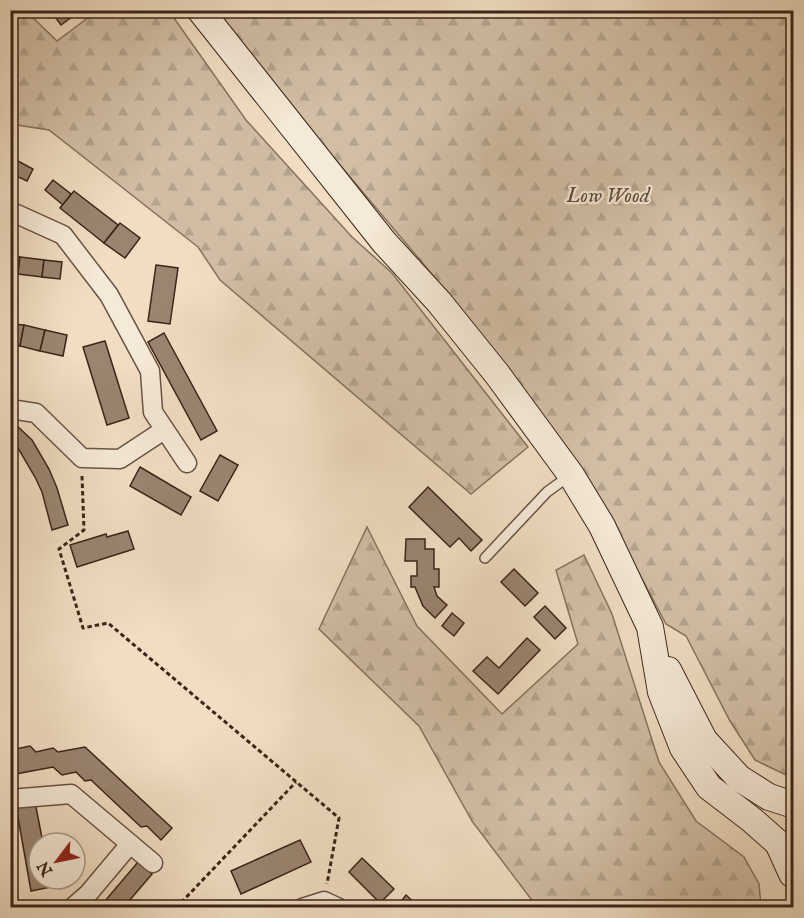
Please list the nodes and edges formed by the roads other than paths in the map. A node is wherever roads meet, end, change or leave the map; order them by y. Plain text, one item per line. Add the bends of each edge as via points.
1 (200, 10) edge
2 (10, 211) edge
3 (10, 409) edge
4 (164, 430) junction
5 (188, 463) dead end
6 (571, 475) junction
7 (485, 558) dead end
8 (655, 646) junction
9 (10, 799) edge
10 (794, 805) edge
11 (794, 842) edge
12 (130, 844) junction
13 (153, 863) dead end
14 (793, 875) edge
15 (331, 904) edge
16 (72, 908) edge
17 (302, 908) edge

1 - 6 main road via 384,242 497,374
2 - 4 street via 63,235 109,295 150,371 153,412
3 - 4 street via 36,413 82,458 120,459
4 - 5 street
6 - 7 lane via 547,492
6 - 8 main road via 633,588
8 - 10 main road via 704,740 740,778 769,797
8 - 14 main road via 661,692 683,748 709,787 778,843
9 - 12 street via 71,794
11 - 14 main road
12 - 13 street
12 - 16 street
15 - 17 street

